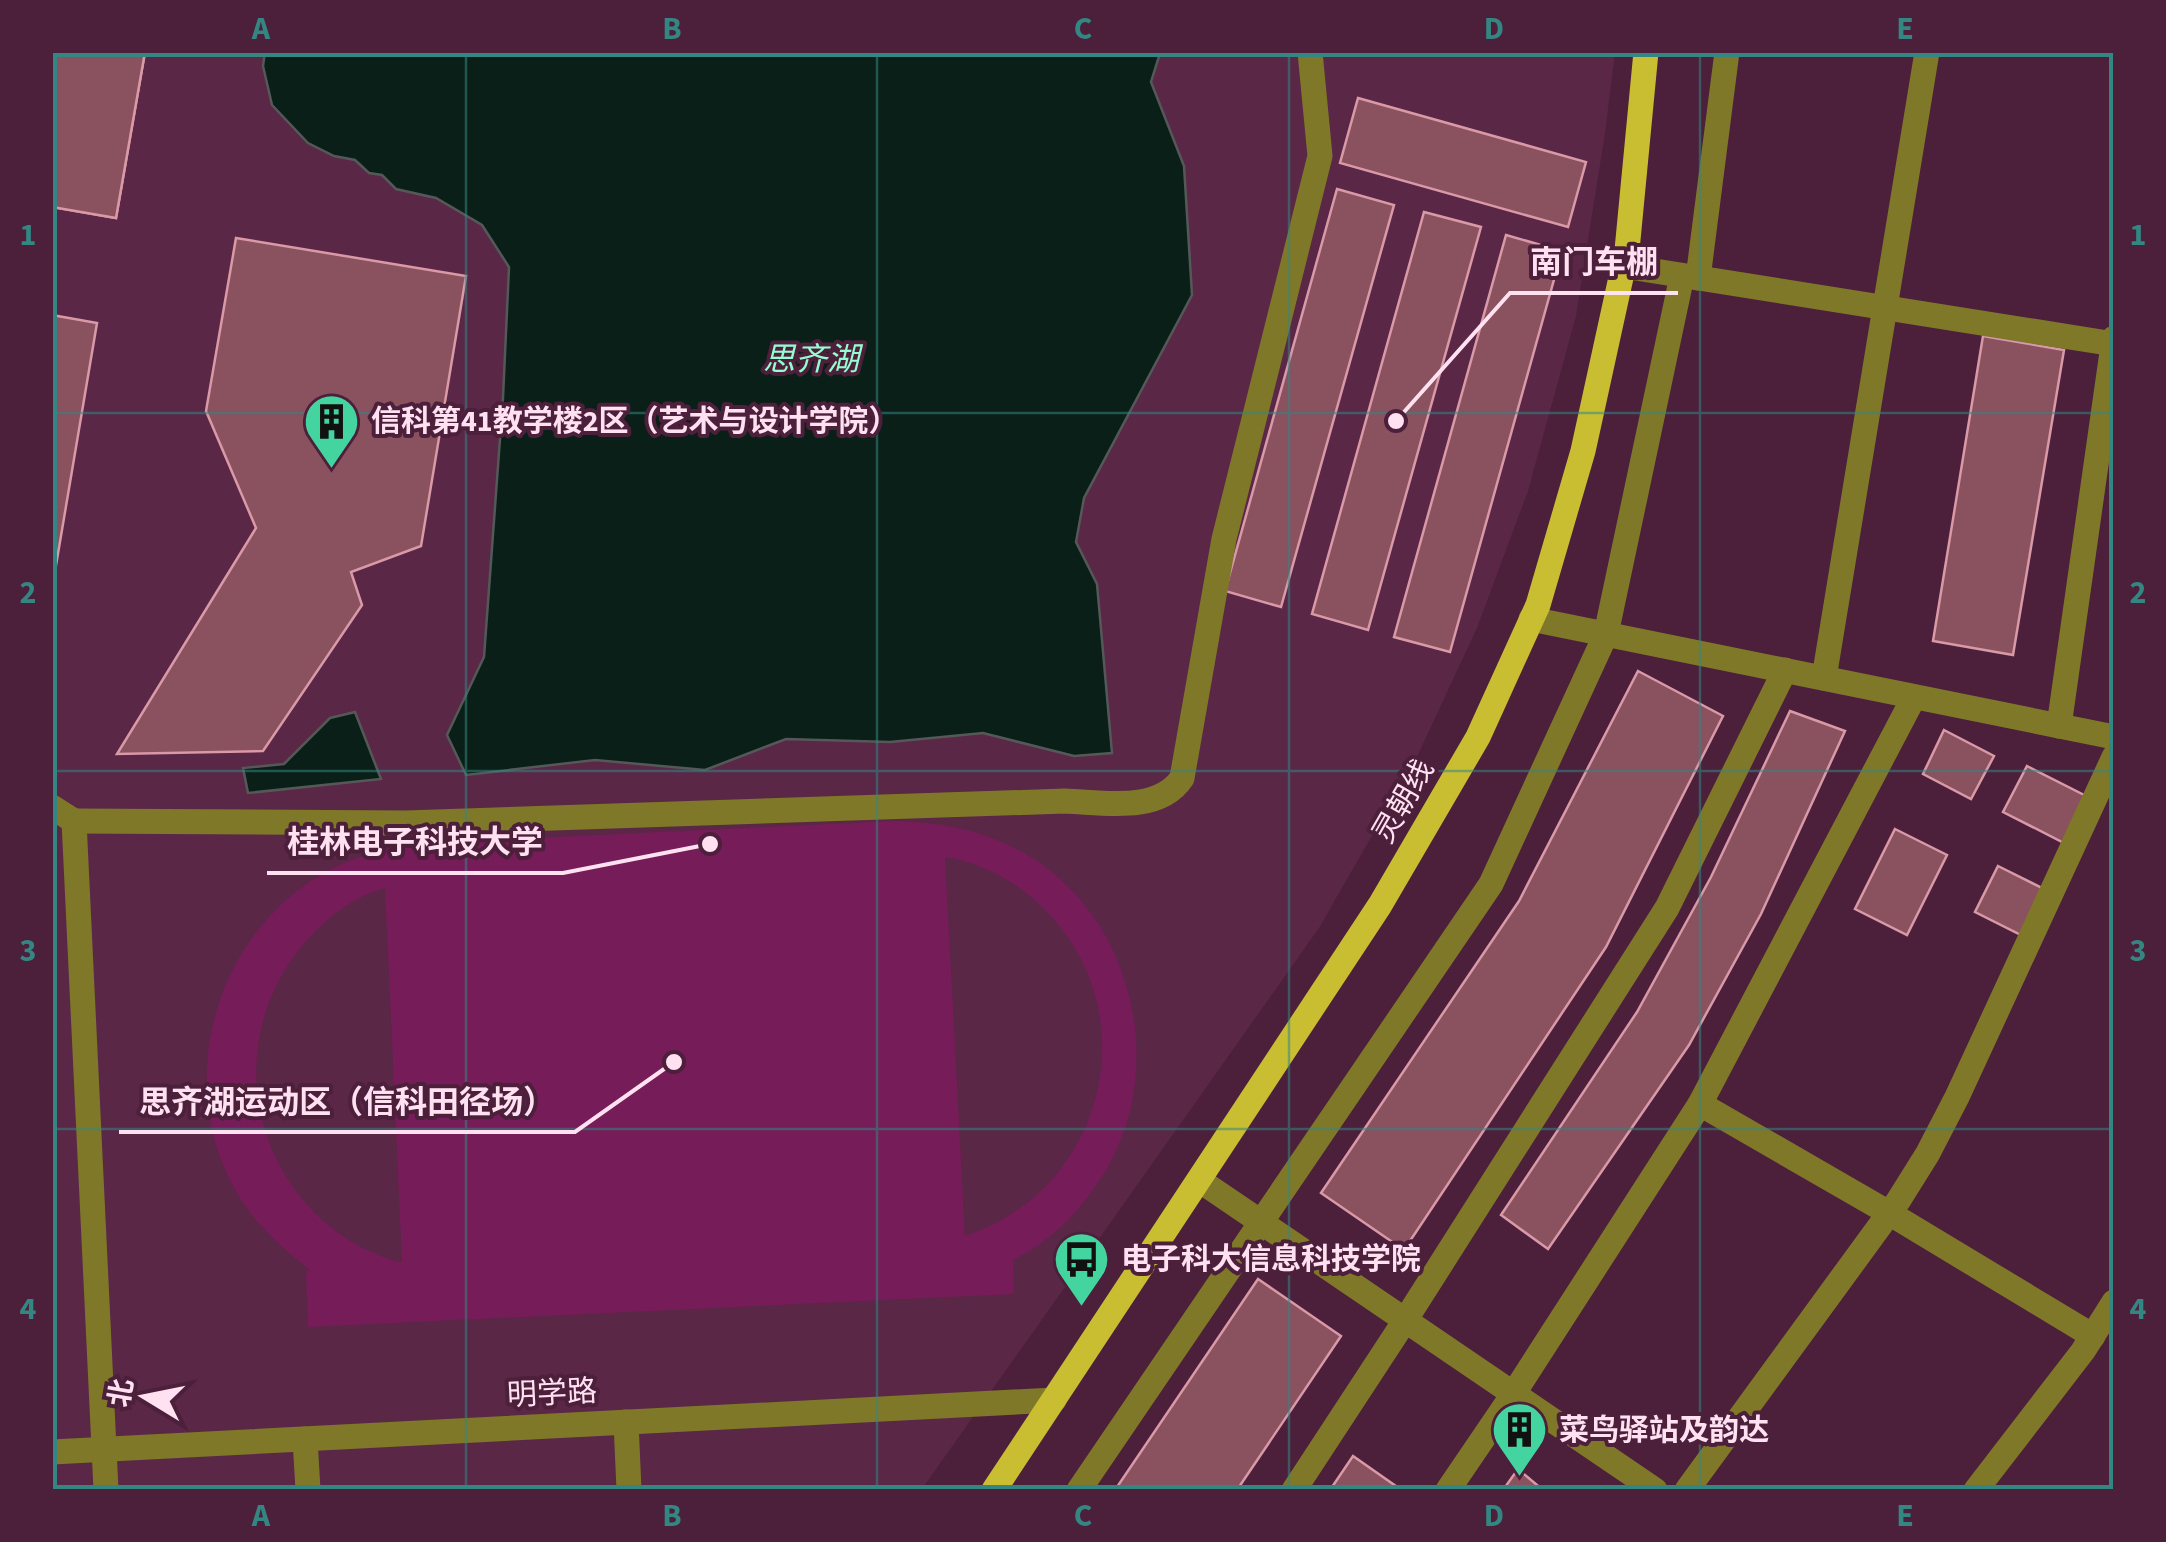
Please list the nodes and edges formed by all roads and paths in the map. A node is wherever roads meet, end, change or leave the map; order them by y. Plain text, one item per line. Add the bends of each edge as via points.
1 (1310, 52) edge
2 (1646, 52) edge
3 (1727, 52) edge
4 (1927, 52) edge
5 (1623, 266) junction
6 (1690, 277) junction
7 (1885, 308) junction
8 (2113, 342) edge
9 (1532, 618) junction
10 (1606, 634) junction
11 (1785, 670) junction
12 (1824, 678) junction
13 (1914, 696) junction
14 (2059, 726) junction
15 (2114, 737) edge
16 (2114, 757) edge
17 (63, 814) edge
18 (1700, 1104) junction
19 (1199, 1180) junction
20 (1889, 1212) junction
21 (1262, 1222) junction
22 (2114, 1302) edge
23 (1406, 1319) junction
24 (2093, 1336) junction
25 (1514, 1394) junction
26 (1054, 1400) junction
27 (626, 1422) junction
28 (304, 1439) junction
29 (104, 1450) junction
30 (52, 1452) edge
31 (106, 1490) edge
32 (308, 1490) edge
33 (629, 1490) edge
34 (994, 1490) edge
35 (1079, 1490) edge
36 (1294, 1490) edge
37 (1448, 1490) edge
38 (1655, 1490) edge
39 (1688, 1490) edge
40 (1976, 1490) edge

1 - 17 street via 1320,156 1224,539 1182,778 1160,798 406,823
2 - 5 main road, 灵朝线
3 - 6 street
4 - 7 street
5 - 6 street
5 - 9 main road, 灵朝线 via 1583,451
6 - 7 street
6 - 10 street
7 - 8 street
7 - 12 street
8 - 14 street
9 - 10 street
9 - 19 main road, 灵朝线 via 1478,737 1390,888
10 - 11 street
10 - 21 street via 1491,884
11 - 12 street
11 - 23 street via 1666,908
12 - 13 street
13 - 14 street
13 - 18 street
14 - 15 street
16 - 20 street via 1957,1097
17 - 29 street
18 - 20 street
18 - 25 street
19 - 21 street
19 - 26 main road, 灵朝线
20 - 24 street
20 - 39 street
21 - 23 street
21 - 35 street
22 - 24 street
23 - 25 street
23 - 36 street
24 - 40 street
25 - 37 street
25 - 38 street
26 - 27 street, 明学路
26 - 34 main road, 灵朝线
27 - 28 street, 明学路
27 - 33 street
28 - 29 street, 明学路
28 - 32 street
29 - 30 street, 明学路
29 - 31 street

